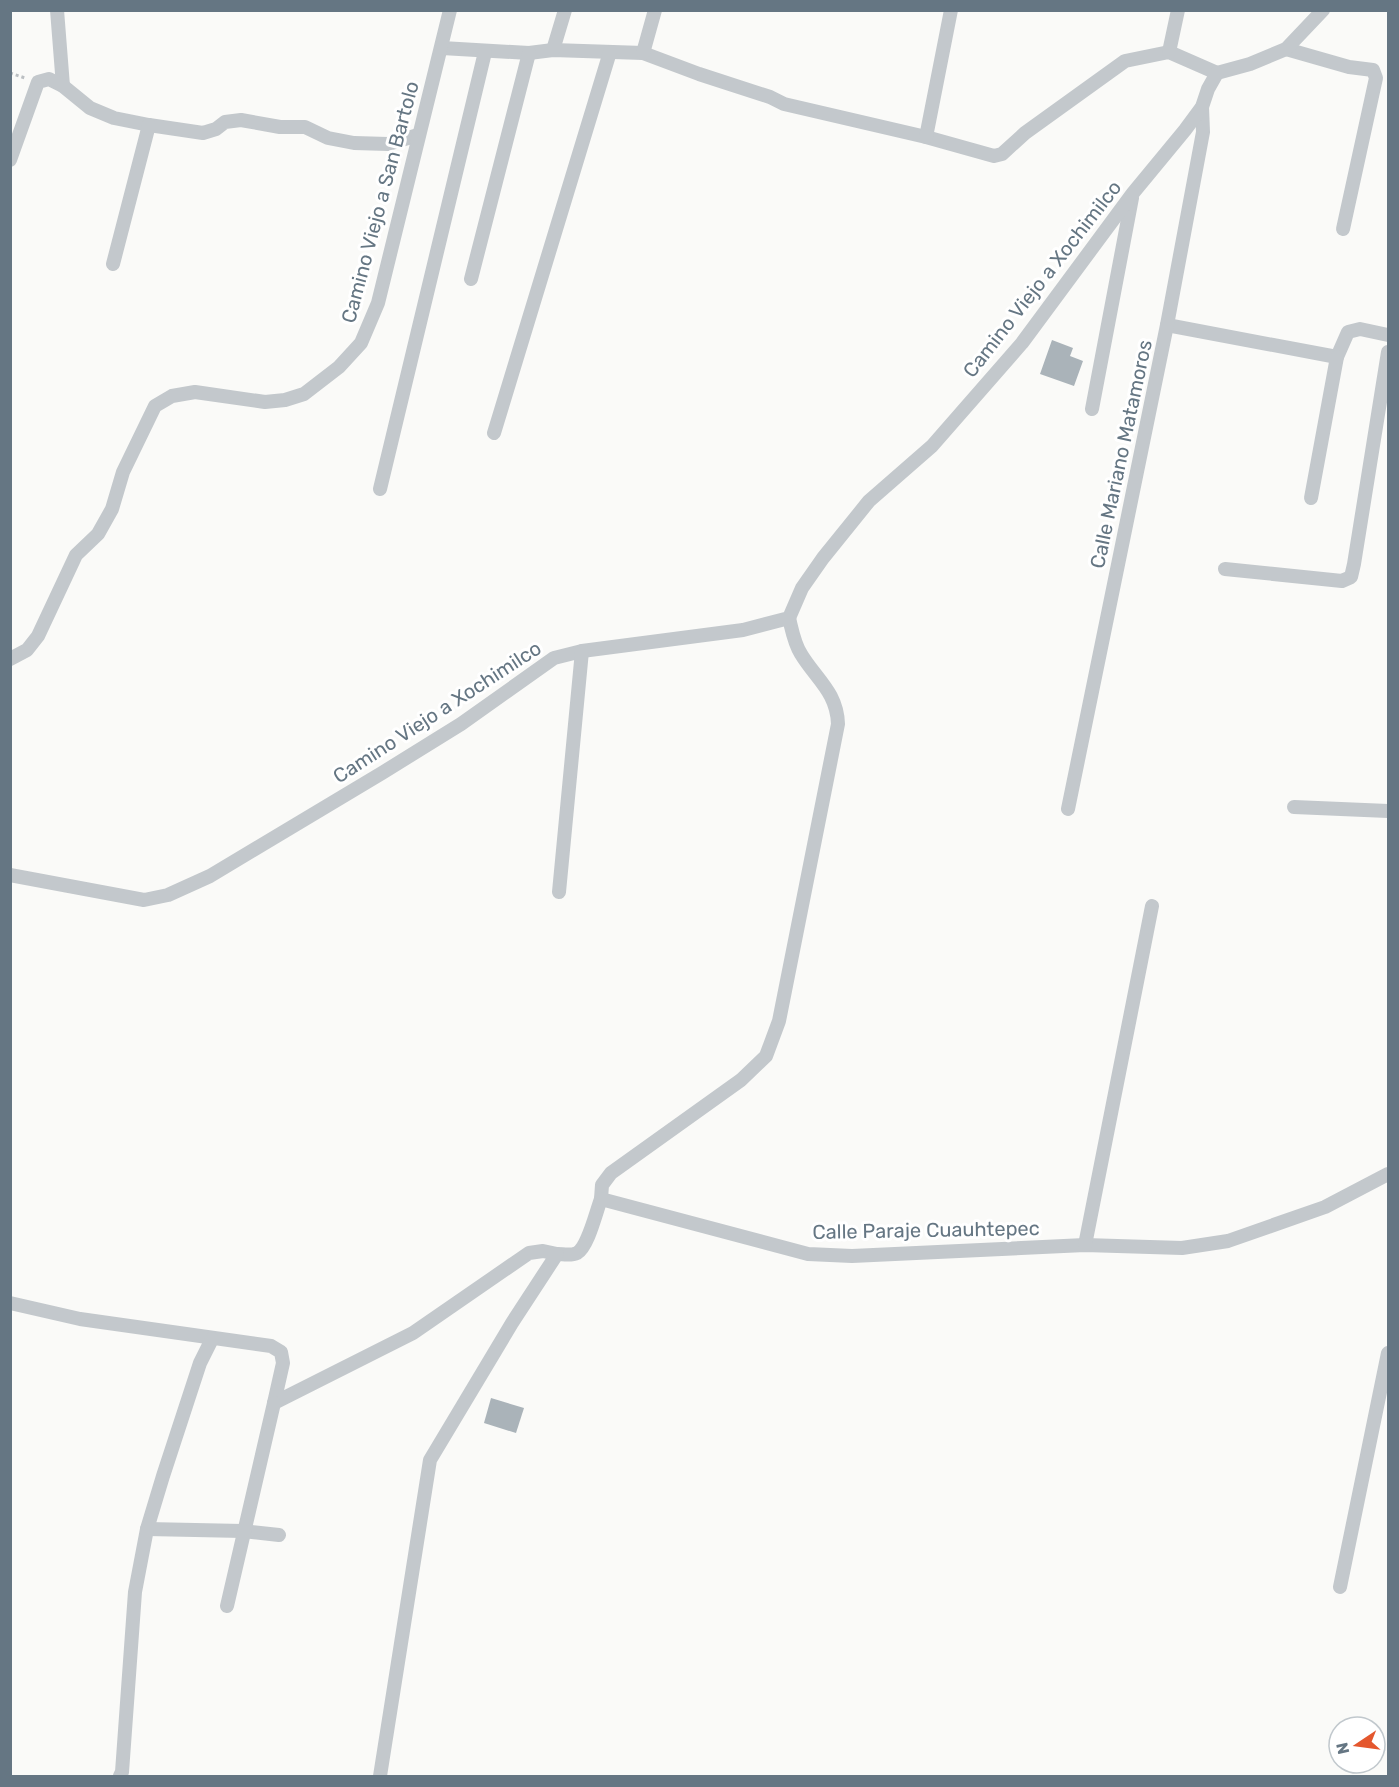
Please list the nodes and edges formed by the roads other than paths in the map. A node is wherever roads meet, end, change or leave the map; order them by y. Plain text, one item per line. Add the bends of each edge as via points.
1 (57, 10) edge
2 (450, 10) edge
3 (565, 10) edge
4 (655, 10) edge
5 (951, 10) edge
6 (1178, 10) edge
7 (1323, 10) edge
8 (442, 48) junction
9 (1286, 49) junction
10 (553, 50) junction
11 (485, 52) junction
12 (610, 52) junction
13 (1168, 52) junction
14 (529, 53) junction
15 (643, 53) junction
16 (1217, 73) junction
17 (63, 86) junction
18 (1202, 106) junction
19 (149, 125) junction
20 (418, 135) junction
21 (926, 137) junction
22 (10, 160) edge
23 (1133, 193) junction
24 (1343, 230) dead end
25 (113, 264) dead end
26 (471, 279) dead end
27 (1167, 325) junction
28 (1389, 335) edge
29 (1389, 352) edge
30 (1337, 357) junction
31 (1092, 409) dead end
32 (494, 433) dead end
33 (380, 489) dead end
34 (1311, 498) dead end
35 (1225, 569) dead end
36 (789, 618) junction
37 (582, 651) junction
38 (10, 659) edge
39 (1294, 807) dead end
40 (1068, 808) dead end
41 (1389, 811) edge
42 (10, 875) edge
43 (559, 892) dead end
44 (1152, 906) dead end
45 (1389, 1174) edge
46 (601, 1199) junction
47 (1084, 1245) junction
48 (557, 1254) junction
49 (10, 1303) edge
50 (212, 1339) junction
51 (1389, 1353) edge
52 (274, 1403) junction
53 (147, 1529) junction
54 (243, 1531) junction
55 (279, 1535) dead end
56 (1340, 1587) dead end
57 (227, 1606) dead end
58 (120, 1776) edge
59 (380, 1776) edge

1 - 17 street
2 - 8 street
3 - 10 street
4 - 15 street
5 - 21 street
6 - 13 street
7 - 9 street
8 - 11 street
8 - 20 street, Camino Viejo a San Bartolo
9 - 16 street
9 - 24 street via 1372,70 1377,78
10 - 12 street
10 - 14 street
11 - 14 street
11 - 33 street
12 - 15 street
12 - 32 street
13 - 16 street
13 - 21 street via 1125,61 994,156
14 - 26 street
15 - 21 street via 784,104
16 - 18 street, Camino Viejo a Xochimilco
17 - 19 street via 90,108
17 - 22 street via 49,79 38,82
18 - 23 street, Camino Viejo a Xochimilco
18 - 27 street, Calle Mariano Matamoros via 1203,132
19 - 20 street via 202,133 225,122 241,120 305,127 328,138 366,144 388,144
19 - 25 street
20 - 38 street, Camino Viejo a San Bartolo via 378,303 361,343 304,394 285,400 265,402 195,392 172,396 154,406 98,534 76,555 38,636 27,650
23 - 31 street
23 - 36 street, Camino Viejo a Xochimilco via 1022,343 932,446 869,501 802,588
27 - 30 street
27 - 40 street, Calle Mariano Matamoros
28 - 30 street via 1360,329 1348,332
29 - 35 street via 1351,577 1342,581
30 - 34 street
36 - 37 street, Camino Viejo a Xochimilco via 743,630
36 - 46 street via 801,654 838,707 838,724 780,1021 766,1056 741,1080 611,1173 602,1185
37 - 42 street, Camino Viejo a Xochimilco via 554,658 382,773 210,876 168,896 144,900
37 - 43 street
39 - 41 street
44 - 47 street
45 - 47 street, Calle Paraje Cuauhtepec via 1325,1207 1228,1241 1182,1248
46 - 47 street, Calle Paraje Cuauhtepec via 808,1254 852,1256
46 - 48 street via 579,1253
48 - 52 street via 529,1253 413,1333
48 - 59 street via 430,1460
49 - 50 street via 80,1319
50 - 52 street via 271,1346 281,1352 283,1363
50 - 53 street via 200,1363
51 - 56 street
52 - 54 street
53 - 54 street
53 - 58 street via 135,1592
54 - 55 street
54 - 57 street

